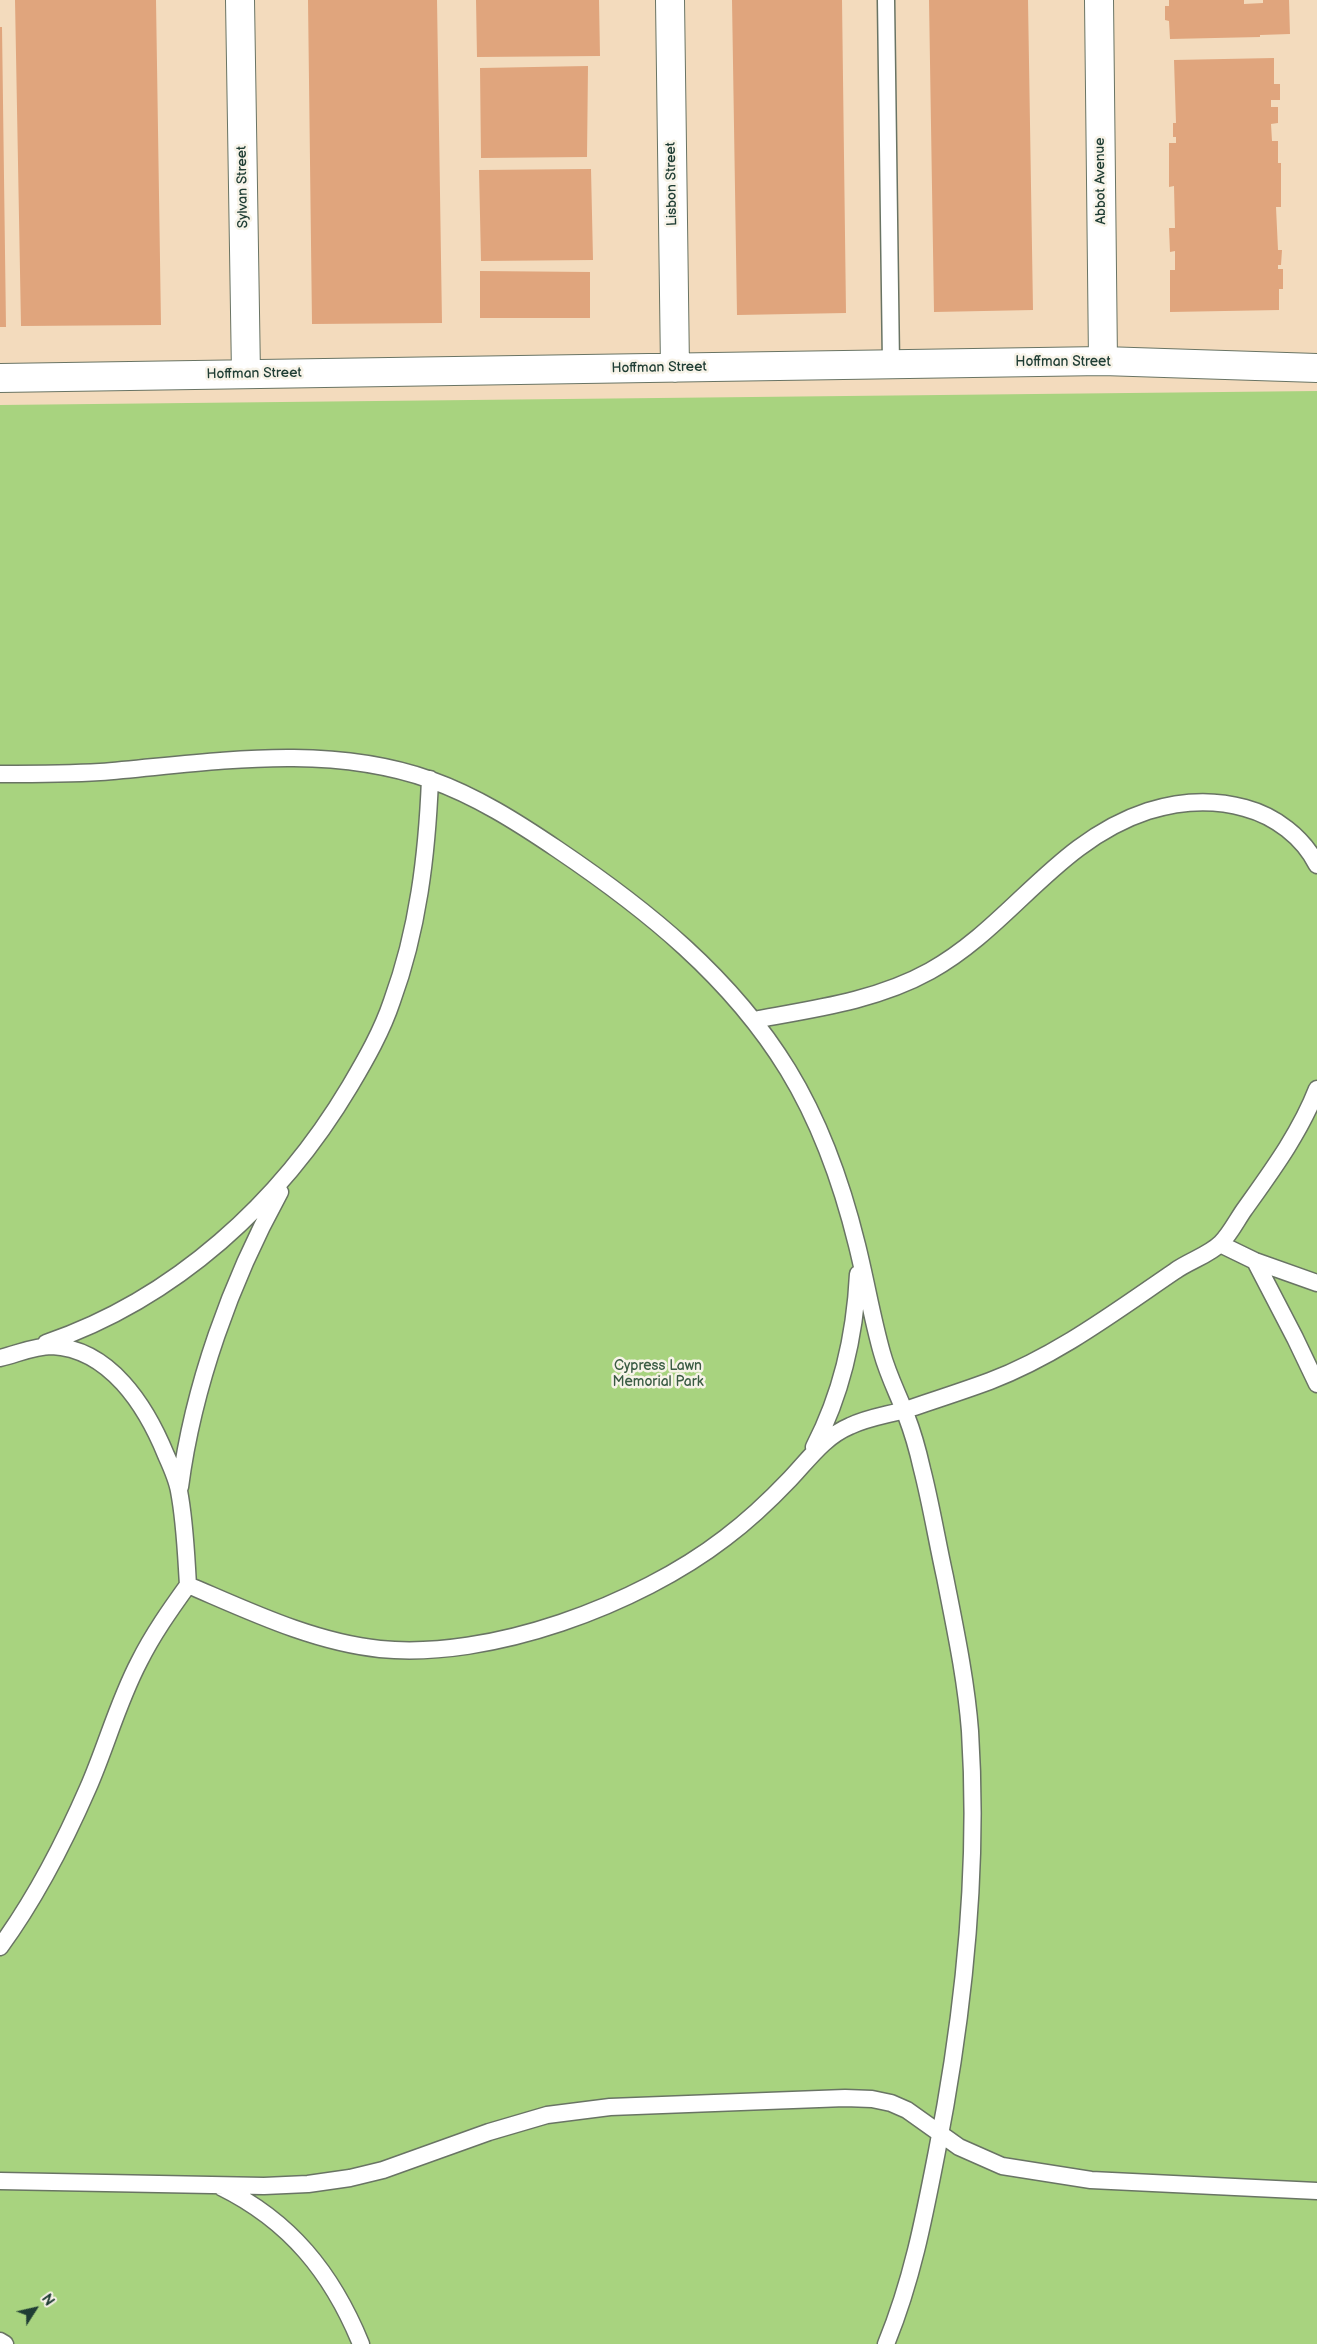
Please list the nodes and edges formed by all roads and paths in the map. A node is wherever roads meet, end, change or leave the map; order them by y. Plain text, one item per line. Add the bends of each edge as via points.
1 (240, 0) edge
2 (670, 0) edge
3 (886, 0) edge
4 (1099, 0) edge
5 (1103, 361) junction
6 (891, 364) junction
7 (675, 368) junction
8 (1317, 368) edge
9 (246, 374) junction
10 (0, 378) edge
11 (0, 774) edge
12 (430, 779) junction
13 (1317, 865) edge
14 (753, 1020) junction
15 (1317, 1089) edge
16 (300, 1160) junction
17 (856, 1243) junction
18 (1220, 1244) junction
19 (1254, 1261) junction
20 (1317, 1283) edge
21 (33, 1348) junction
22 (0, 1358) edge
23 (1317, 1384) edge
24 (904, 1410) junction
25 (808, 1458) junction
26 (179, 1490) junction
27 (188, 1585) junction
28 (0, 1947) edge
29 (940, 2134) junction
30 (0, 2181) edge
31 (1317, 2184) edge
32 (217, 2185) junction
33 (1317, 2191) edge
34 (0, 2341) edge
35 (5, 2344) edge
36 (361, 2344) edge
37 (886, 2344) edge

1 - 9 street, Sylvan Street
2 - 7 street, Lisbon Street
3 - 6 lane
4 - 5 street, Abbot Avenue
5 - 6 street, Hoffman Street
5 - 8 street, Hoffman Street
6 - 7 street, Hoffman Street
7 - 9 street, Hoffman Street
9 - 10 street, Hoffman Street
11 - 12 lane via 93,772 260,757 370,765
12 - 14 lane via 500,812 624,895 677,938
12 - 16 lane via 419,898 392,1003 358,1072
13 - 14 lane via 1297,837 1278,822 1253,810 1228,803 1206,802 1161,807 1112,825 1088,840 959,952 905,984 846,1002
14 - 17 lane via 786,1066 819,1128
15 - 18 lane via 1276,1166
16 - 21 lane via 241,1223 171,1280 89,1327
16 - 26 lane via 270,1209 232,1296 196,1404
17 - 24 lane via 882,1355
17 - 25 lane via 856,1304 844,1373 835,1402
18 - 19 lane
18 - 24 lane via 1062,1347 992,1380
19 - 20 lane
19 - 23 lane
21 - 22 lane
21 - 26 lane via 49,1346 79,1351 114,1374 136,1399 152,1425
24 - 25 lane via 866,1418 845,1428
24 - 29 lane via 934,1525 955,1627 970,1728 967,1941 955,2050
25 - 27 lane via 749,1519 671,1574 574,1617 489,1642 412,1650 378,1649 345,1643 275,1621
26 - 27 lane
27 - 28 lane via 138,1663 79,1807 44,1875
29 - 32 lane via 907,2110 872,2099 610,2107 516,2124 384,2170 350,2178 264,2186
29 - 33 lane via 1002,2166 1047,2174
29 - 37 lane via 912,2274
30 - 32 lane
31 - 33 lane
32 - 36 lane via 262,2210 301,2245 336,2292
34 - 35 lane

